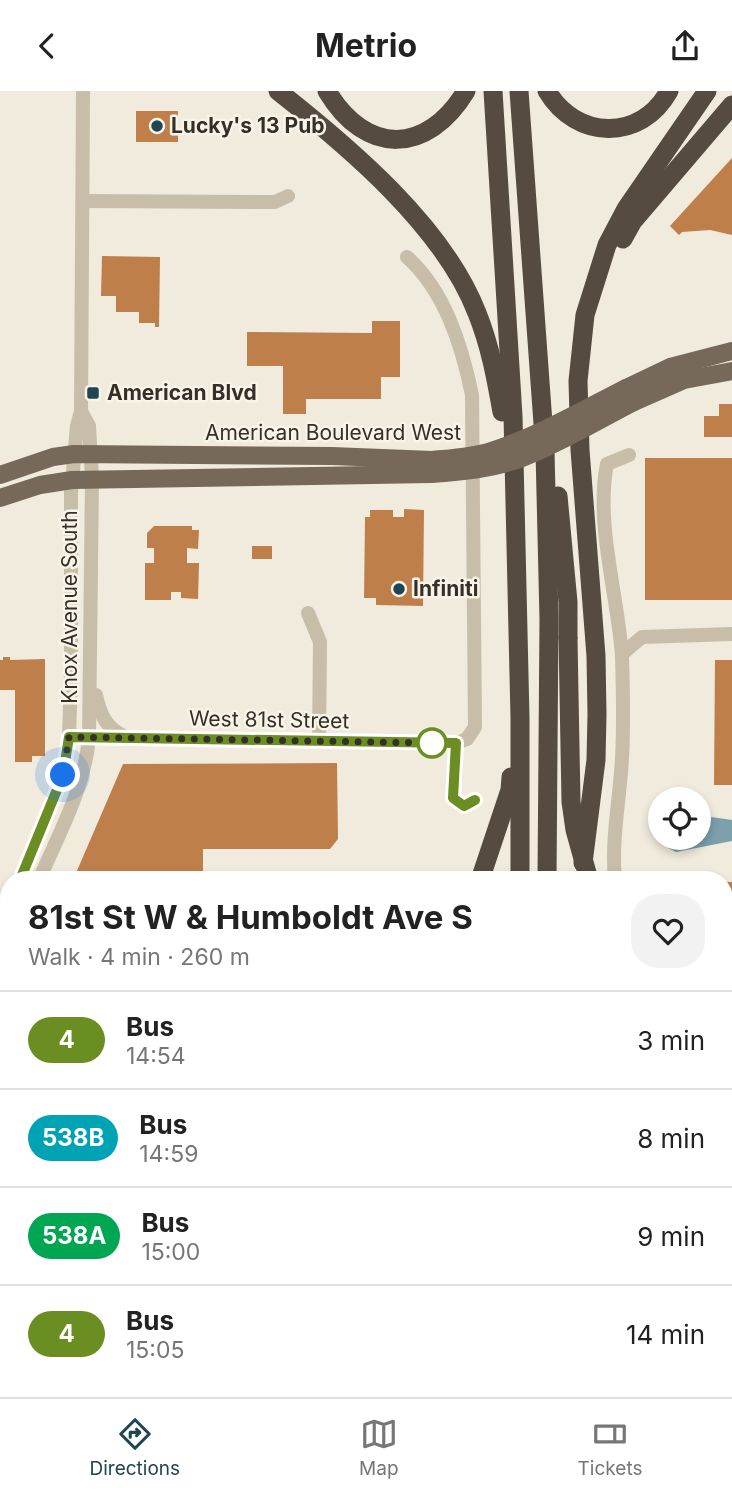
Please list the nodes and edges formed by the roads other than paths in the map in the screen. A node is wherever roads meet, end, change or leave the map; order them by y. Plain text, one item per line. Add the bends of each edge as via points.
1 (83, 91) edge
2 (278, 91) edge
3 (327, 91) edge
4 (466, 91) edge
5 (493, 91) edge
6 (519, 91) edge
7 (547, 91) edge
8 (669, 91) edge
9 (707, 91) edge
10 (732, 105) edge
11 (288, 196) dead end
12 (83, 201) junction
13 (407, 257) dead end
14 (585, 315) junction
15 (732, 351) edge
16 (540, 367) junction
17 (732, 371) edge
18 (630, 395) junction
19 (513, 450) junction
20 (82, 455) junction
21 (629, 455) dead end
22 (221, 456) junction
23 (432, 467) junction
24 (0, 475) edge
25 (220, 477) junction
26 (92, 478) junction
27 (72, 479) junction
28 (0, 498) edge
29 (308, 613) dead end
30 (518, 622) junction
31 (732, 634) edge
32 (622, 654) junction
33 (91, 670) junction
34 (69, 737) junction
35 (89, 738) junction
36 (128, 739) junction
37 (319, 742) junction
38 (24, 871) edge
39 (43, 871) edge
40 (483, 871) edge
41 (520, 871) edge
42 (548, 871) edge
43 (581, 871) edge
44 (586, 871) edge
45 (614, 871) edge

1 - 12 street, Knox Avenue South
2 - 19 highway via 401,201 445,253 476,311 493,361
3 - 4 highway via 350,121 366,132 404,140 436,127
5 - 19 highway
6 - 16 highway
7 - 8 highway via 577,122 615,129 641,121
9 - 14 highway via 626,209 607,245
10 - 14 highway via 634,221 606,267
11 - 12 street via 275,202
12 - 20 street, Knox Avenue South via 81,411 89,426
13 - 37 street, West 81st Street via 434,291 453,327 472,395 475,727 467,739 456,743
14 - 43 highway via 578,381 580,450 597,715 594,785
15 - 18 main road, American Boulevard West via 670,367
16 - 42 highway via 549,619
16 - 44 highway, bridge via 552,436 568,602 571,802
17 - 18 main road, American Boulevard West
18 - 23 main road, American Boulevard West, bridge via 491,451
19 - 30 highway
20 - 22 main road, American Boulevard West
20 - 24 main road, American Boulevard West via 53,457
20 - 26 street, Knox Avenue South
20 - 27 street, Knox Avenue South
21 - 32 street via 607,464 604,477
22 - 23 main road, American Boulevard West
22 - 25 main road
23 - 25 main road, American Boulevard West
25 - 26 main road, American Boulevard West
26 - 27 main road, American Boulevard West
26 - 33 street, Knox Avenue South
27 - 28 main road, American Boulevard West
27 - 34 street, Knox Avenue South
29 - 37 street via 320,642
30 - 40 highway via 510,790
30 - 41 highway
31 - 32 street via 642,637
32 - 45 street via 622,757
33 - 35 street, Knox Avenue South
33 - 36 street via 103,720
34 - 35 street, West 81st Street
34 - 38 street, Knox Avenue South via 63,775
35 - 36 street, West 81st Street
35 - 39 street, Knox Avenue South via 75,800
36 - 37 street, West 81st Street

